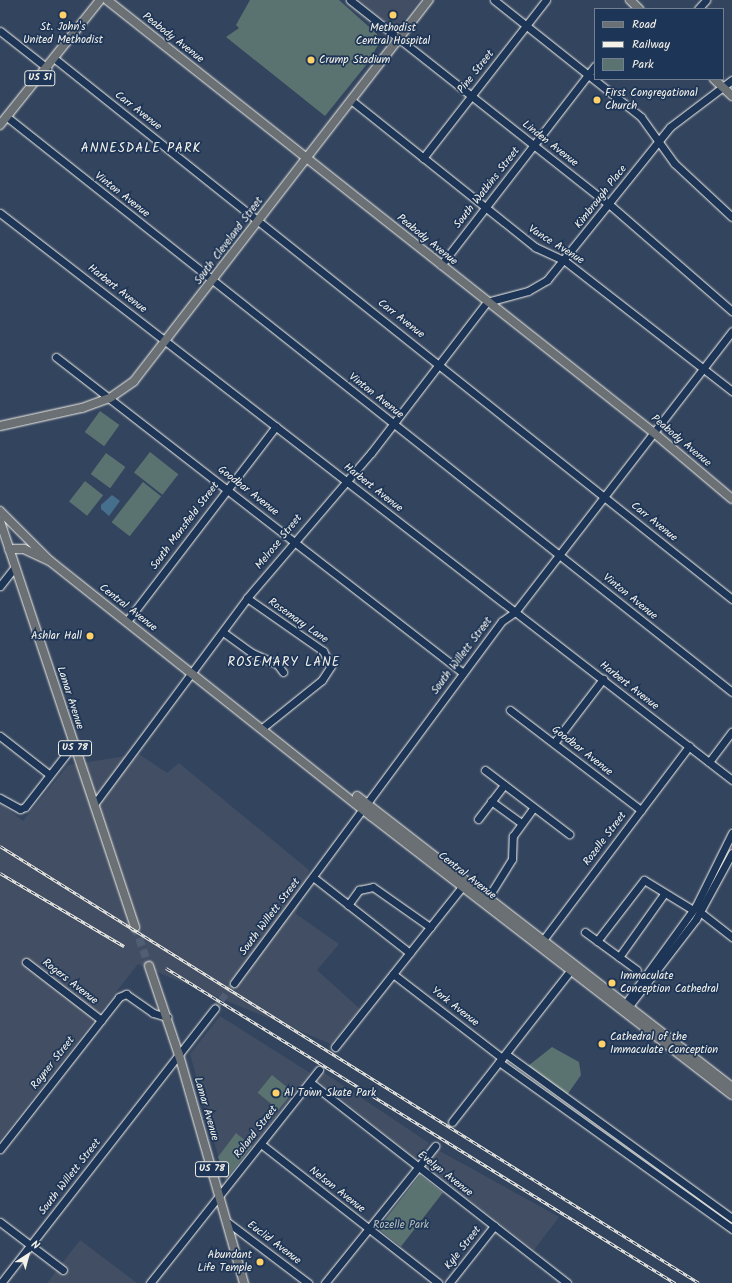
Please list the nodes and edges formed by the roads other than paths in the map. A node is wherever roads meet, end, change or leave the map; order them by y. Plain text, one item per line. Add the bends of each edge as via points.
1 (100, 0) edge
2 (107, 0) edge
3 (350, 0) edge
4 (429, 0) edge
5 (494, 0) edge
6 (546, 0) edge
7 (630, 0) edge
8 (706, 0) edge
9 (638, 8) edge
10 (699, 8) edge
11 (526, 26) junction
12 (0, 31) edge
13 (398, 39) junction
14 (55, 59) junction
15 (594, 67) edge
16 (47, 68) junction
17 (588, 76) junction
18 (715, 80) edge
19 (732, 80) edge
20 (724, 88) junction
21 (732, 96) edge
22 (472, 97) junction
23 (351, 100) junction
24 (6, 117) junction
25 (0, 125) edge
26 (658, 140) junction
27 (534, 146) junction
28 (308, 157) junction
29 (423, 158) junction
30 (610, 205) junction
31 (486, 208) junction
32 (0, 213) edge
33 (732, 217) edge
34 (259, 221) junction
35 (565, 261) junction
36 (441, 266) junction
37 (213, 281) junction
38 (487, 302) junction
39 (732, 311) edge
40 (732, 331) edge
41 (166, 342) junction
42 (56, 357) dead end
43 (440, 364) junction
44 (703, 369) junction
45 (732, 391) edge
46 (110, 398) junction
47 (394, 424) junction
48 (0, 426) edge
49 (276, 426) junction
50 (654, 433) junction
51 (348, 482) junction
52 (227, 489) junction
53 (605, 496) junction
54 (732, 499) edge
55 (0, 511) edge
56 (0, 521) edge
57 (293, 541) junction
58 (9, 549) junction
59 (560, 555) junction
60 (50, 562) junction
61 (15, 567) junction
62 (0, 586) edge
63 (247, 598) junction
64 (732, 599) edge
65 (516, 612) junction
66 (127, 621) junction
67 (223, 632) junction
68 (192, 672) junction
69 (283, 672) dead end
70 (463, 673) junction
71 (603, 679) junction
72 (732, 692) edge
73 (510, 710) dead end
74 (264, 727) junction
75 (732, 732) edge
76 (0, 736) edge
77 (554, 743) junction
78 (74, 744) junction
79 (689, 746) junction
80 (709, 762) junction
81 (485, 770) dead end
82 (50, 775) junction
83 (732, 780) edge
84 (504, 785) junction
85 (0, 798) edge
86 (491, 801) junction
87 (95, 803) junction
88 (365, 806) junction
89 (533, 808) junction
90 (641, 810) junction
91 (478, 819) dead end
92 (521, 823) junction
93 (732, 833) edge
94 (568, 834) dead end
95 (732, 853) edge
96 (313, 877) junction
97 (464, 884) junction
98 (664, 894) junction
99 (486, 900) junction
100 (348, 905) junction
101 (697, 910) junction
102 (135, 927) tunnel mouth
103 (430, 927) junction
104 (585, 932) dead end
105 (732, 937) edge
106 (597, 941) junction
107 (541, 943) junction
108 (410, 953) junction
109 (619, 956) junction
110 (26, 962) dead end
111 (149, 966) tunnel mouth
112 (573, 968) junction
113 (637, 970) dead end
114 (393, 974) junction
115 (234, 983) tunnel mouth
116 (215, 1008) tunnel mouth
117 (627, 1008) junction
118 (167, 1017) junction
119 (100, 1020) junction
120 (335, 1047) dead end
121 (180, 1055) junction
122 (502, 1058) junction
123 (319, 1070) dead end
124 (310, 1082) junction
125 (732, 1087) edge
126 (732, 1094) edge
127 (584, 1113) junction
128 (452, 1122) dead end
129 (578, 1122) junction
130 (261, 1144) junction
131 (435, 1146) dead end
132 (0, 1149) edge
133 (638, 1152) junction
134 (632, 1160) junction
135 (419, 1167) junction
136 (690, 1189) junction
137 (219, 1194) junction
138 (684, 1197) junction
139 (732, 1218) edge
140 (226, 1221) junction
141 (0, 1222) edge
142 (494, 1226) junction
143 (369, 1228) junction
144 (732, 1229) edge
145 (30, 1245) junction
146 (63, 1270) dead end
147 (1, 1283) edge
148 (150, 1283) edge
149 (244, 1283) edge
150 (308, 1283) edge
151 (325, 1283) edge
152 (438, 1283) edge
153 (449, 1283) edge
154 (567, 1283) edge

1 - 14 main road, US 51
2 - 28 main road, Peabody Avenue
3 - 13 street, Linden Avenue
4 - 13 main road, South Cleveland Street
5 - 11 street
6 - 11 street, Pine Street
7 - 9 main road
8 - 10 street
11 - 17 street
11 - 22 street, Pine Street
12 - 16 street
13 - 22 street, Linden Avenue
13 - 23 main road, South Cleveland Street
14 - 16 main road, US 51
14 - 34 street, Carr Avenue
15 - 17 street, South Watkins Street
16 - 24 main road, US 51
17 - 26 street via 640,118
17 - 27 street, South Watkins Street
18 - 20 main road
19 - 20 street, Kimbrough Place
20 - 21 main road
20 - 26 street, Kimbrough Place via 680,118
22 - 27 street, Linden Avenue
22 - 29 street, Pine Street
23 - 28 main road, South Cleveland Street
23 - 29 street, Vance Avenue
24 - 25 main road, US 51
24 - 37 street, Vinton Avenue
26 - 30 street, Kimbrough Place
26 - 33 street via 674,163
27 - 30 street, Linden Avenue
27 - 31 street, South Watkins Street
28 - 34 main road, South Cleveland Street
28 - 36 main road, Peabody Avenue
29 - 31 street, Vance Avenue
30 - 35 street, Kimbrough Place
30 - 39 street, Linden Avenue
31 - 35 street, Vance Avenue via 536,247
31 - 36 street, South Watkins Street
32 - 41 street, Harbert Avenue
34 - 37 main road, South Cleveland Street
34 - 43 street, Carr Avenue
35 - 38 street, Kimbrough Place via 547,280 528,291
35 - 44 street, Vance Avenue
36 - 38 main road, Peabody Avenue
37 - 41 main road, South Cleveland Street
37 - 47 street, Vinton Avenue
38 - 43 street, Melrose Street
38 - 50 main road, Peabody Avenue
40 - 44 street, South Willett Street
41 - 46 main road, South Cleveland Street via 138,377
41 - 49 street, Harbert Avenue
42 - 46 street, Goodbar Avenue
43 - 47 street, Melrose Street
43 - 53 street, Carr Avenue
44 - 45 street, Vance Avenue
44 - 50 street, South Willett Street
46 - 48 main road, South Cleveland Street via 82,408
46 - 52 street, Goodbar Avenue
47 - 51 street, Melrose Street
47 - 59 street, Vinton Avenue
49 - 51 street, Harbert Avenue
49 - 52 street, South Mansfield Street
50 - 53 street, South Willett Street
50 - 54 main road, Peabody Avenue
51 - 57 street, Melrose Street
51 - 65 street, Harbert Avenue
52 - 57 street, Goodbar Avenue
52 - 66 street, South Mansfield Street
53 - 59 street, South Willett Street
53 - 64 street, Carr Avenue
55 - 60 main road, Central Avenue
56 - 58 main road, Lamar Avenue / US 78
57 - 63 street, Melrose Street
57 - 70 street, Goodbar Avenue
58 - 60 main road, Central Avenue via 24,549
58 - 61 main road, Lamar Avenue / US 78
59 - 65 street, South Willett Street
59 - 72 street, Vinton Avenue
60 - 66 main road, Central Avenue
61 - 62 street
61 - 78 main road, Lamar Avenue / US 78
63 - 67 street, Melrose Street
63 - 74 street, Rosemary Lane via 323,651 331,666 322,680
65 - 70 street, South Willett Street via 502,621
65 - 71 street, Harbert Avenue
66 - 68 main road, Central Avenue
67 - 68 street, Melrose Street
67 - 69 street via 252,653 277,664
68 - 74 main road, Central Avenue via 202,675
68 - 87 street, Melrose Street
70 - 88 street, South Willett Street
71 - 77 street
71 - 79 street, Harbert Avenue
73 - 77 street, Goodbar Avenue
74 - 88 main road, Central Avenue
75 - 80 street
76 - 82 street
77 - 90 street, Goodbar Avenue
78 - 82 street
78 - 87 main road, Lamar Avenue / US 78
79 - 80 street, Harbert Avenue
79 - 90 street, Rozelle Street
80 - 83 street, Harbert Avenue
81 - 84 street
82 - 85 street via 20,810
84 - 86 street
84 - 89 street
86 - 91 street
86 - 92 street
87 - 102 main road, Lamar Avenue / US 78
88 - 96 street, South Willett Street
88 - 97 main road, Central Avenue
89 - 92 street
89 - 94 street
90 - 107 street, Rozelle Street
92 - 99 street via 511,842 512,859
93 - 101 street
95 - 101 street
96 - 100 street
96 - 115 street, South Willett Street
97 - 99 main road, Central Avenue
97 - 103 street
98 - 101 street
98 - 106 street via 644,880
98 - 109 street
99 - 107 main road, Central Avenue
100 - 103 street via 364,887 378,888
100 - 108 street
101 - 105 street
101 - 117 street
103 - 108 street
104 - 106 street
106 - 109 street
107 - 112 main road, Central Avenue
108 - 114 street
109 - 113 street
110 - 119 street, Rogers Avenue
111 - 118 main road, Lamar Avenue / US 78
112 - 117 main road, Central Avenue
112 - 122 street
114 - 120 street
114 - 122 street, York Avenue
116 - 121 street, South Willett Street
117 - 125 main road, Central Avenue
117 - 126 main road, Central Avenue
118 - 119 street, Rayner Street via 153,1013 126,994 119,997
118 - 121 main road, Lamar Avenue / US 78
119 - 132 street, Rayner Street
121 - 137 main road, Lamar Avenue / US 78
121 - 145 street, South Willett Street
122 - 127 street, York Avenue
122 - 128 street
122 - 129 street, York Avenue
123 - 124 street, Roland Street
124 - 130 street, Roland Street
124 - 135 street, Evelyn Avenue
127 - 129 street
127 - 133 street, York Avenue
129 - 134 street, York Avenue
130 - 137 street, Roland Street
130 - 143 street, Nelson Avenue
131 - 135 street
133 - 134 street
133 - 136 street, York Avenue
134 - 138 street, York Avenue
135 - 142 street, Evelyn Avenue
135 - 143 street
136 - 138 street
136 - 139 street, York Avenue
137 - 140 main road, Lamar Avenue / US 78
137 - 148 street, Roland Street
138 - 144 street, York Avenue
140 - 149 main road, Lamar Avenue / US 78
140 - 150 street, Euclid Avenue
141 - 145 street
142 - 153 street, Kyle Street
142 - 154 street, Evelyn Avenue
143 - 151 street
143 - 152 street, Nelson Avenue
145 - 146 street
145 - 147 street, South Willett Street

